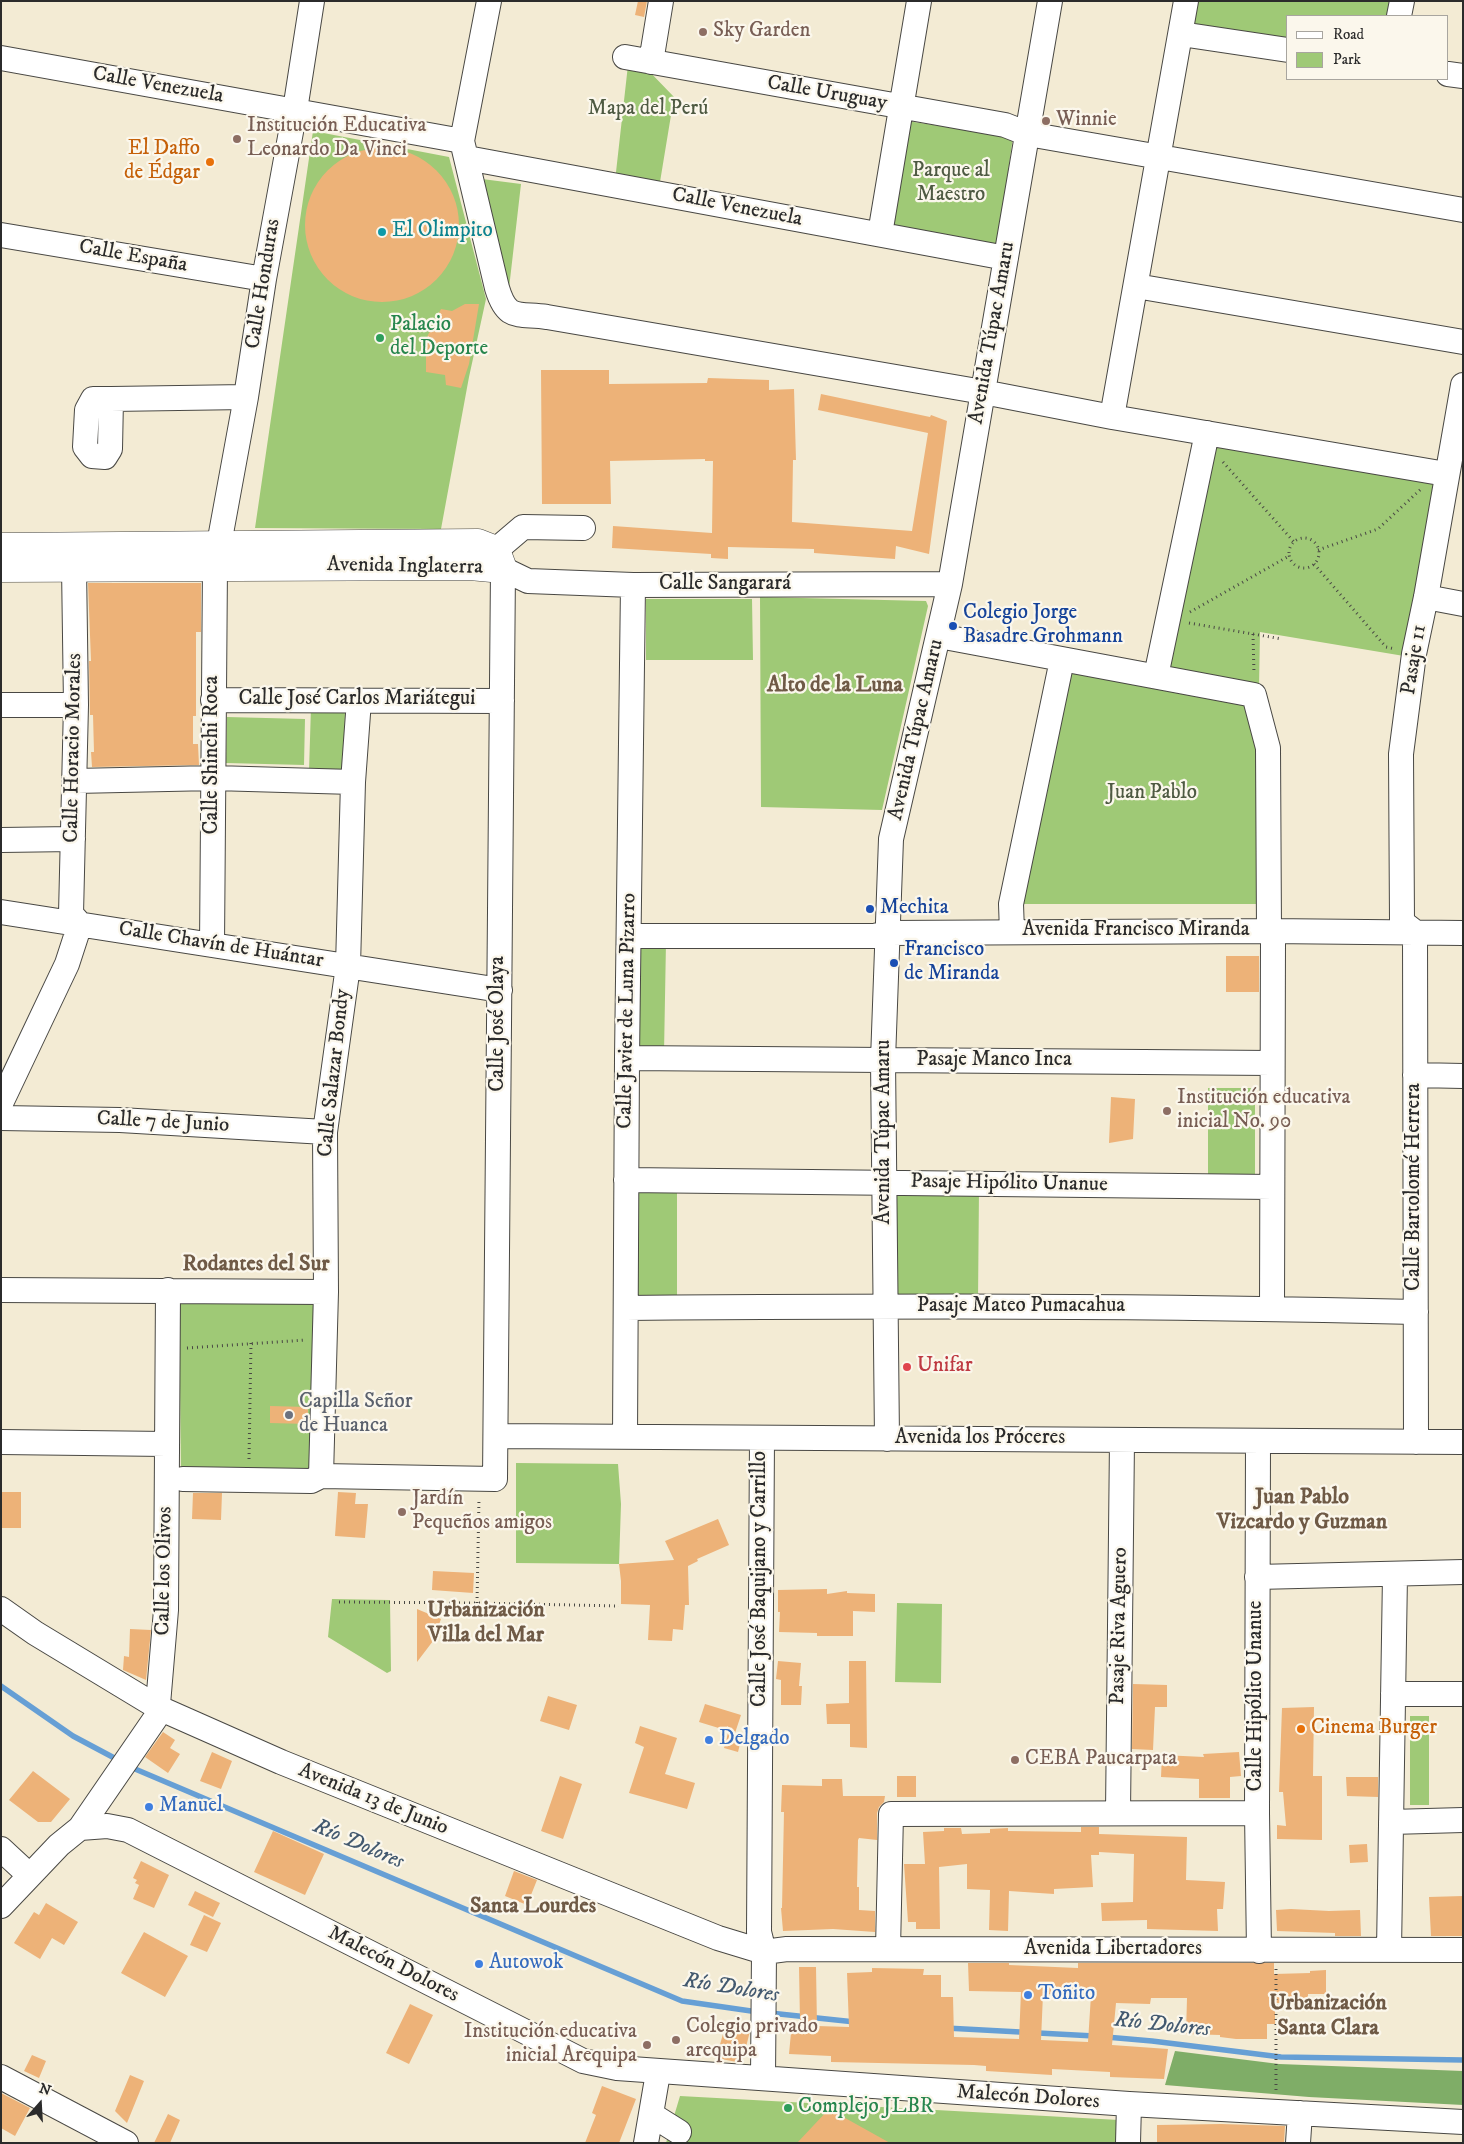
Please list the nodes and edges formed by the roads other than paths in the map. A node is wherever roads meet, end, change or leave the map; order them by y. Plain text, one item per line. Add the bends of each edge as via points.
1 (312, 1) edge
2 (489, 1) edge
3 (661, 1) edge
4 (919, 1) edge
5 (1050, 1) edge
6 (1186, 1) edge
7 (1402, 1) edge
8 (1400, 15) edge
9 (1181, 34) junction
10 (1286, 50) edge
11 (625, 57) dead end
12 (1, 58) edge
13 (651, 62) junction
14 (1449, 74) edge
15 (1463, 76) edge
16 (902, 107) junction
17 (295, 110) junction
18 (1028, 134) junction
19 (465, 149) junction
20 (1160, 157) junction
21 (1463, 210) edge
22 (880, 234) junction
23 (1, 235) edge
24 (1006, 258) junction
25 (264, 279) junction
26 (1136, 286) junction
27 (1463, 342) edge
28 (1463, 385) edge
29 (983, 392) junction
30 (246, 397) junction
31 (111, 399) dead end
32 (1112, 417) junction
33 (1206, 438) junction
34 (1441, 473) junction
35 (584, 528) dead end
36 (1, 547) edge
37 (218, 555) junction
38 (499, 559) junction
39 (74, 567) junction
40 (1, 568) edge
41 (950, 584) junction
42 (633, 585) junction
43 (1426, 597) junction
44 (1463, 604) edge
45 (939, 636) junction
46 (1062, 660) junction
47 (1156, 676) junction
48 (213, 700) junction
49 (359, 700) junction
50 (502, 701) junction
51 (1, 705) edge
52 (76, 705) junction
53 (214, 778) junction
54 (75, 781) junction
55 (353, 782) junction
56 (73, 839) junction
57 (1, 840) edge
58 (1, 912) edge
59 (80, 924) junction
60 (1269, 931) junction
61 (1012, 932) junction
62 (1415, 932) junction
63 (888, 933) junction
64 (1463, 933) edge
65 (630, 936) junction
66 (212, 945) junction
67 (348, 966) junction
68 (500, 990) junction
69 (627, 1058) junction
70 (883, 1060) junction
71 (1272, 1063) junction
72 (1415, 1075) junction
73 (1463, 1076) edge
74 (1, 1103) edge
75 (1, 1118) edge
76 (325, 1132) junction
77 (626, 1180) junction
78 (886, 1182) junction
79 (1272, 1188) junction
80 (1, 1290) edge
81 (168, 1290) junction
82 (326, 1292) junction
83 (885, 1306) junction
84 (626, 1308) junction
85 (1272, 1309) junction
86 (1416, 1312) junction
87 (497, 1436) junction
88 (626, 1437) junction
89 (762, 1438) junction
90 (887, 1439) junction
91 (1122, 1440) junction
92 (1258, 1441) junction
93 (1, 1442) edge
94 (1416, 1442) junction
95 (1463, 1442) edge
96 (166, 1444) junction
97 (321, 1476) junction
98 (183, 1479) dead end
99 (1463, 1572) edge
100 (1395, 1575) junction
101 (1257, 1577) junction
102 (1, 1609) edge
103 (1392, 1694) junction
104 (1463, 1694) edge
105 (155, 1716) junction
106 (1118, 1812) junction
107 (1257, 1813) junction
108 (1463, 1820) edge
109 (1391, 1822) junction
110 (80, 1828) junction
111 (1, 1849) edge
112 (29, 1875) junction
113 (1, 1906) edge
114 (888, 1949) junction
115 (1390, 1950) junction
116 (1463, 1950) edge
117 (1268, 1951) junction
118 (764, 1952) junction
119 (658, 2073) junction
120 (1, 2077) edge
121 (763, 2078) junction
122 (1129, 2104) junction
123 (1300, 2113) junction
124 (652, 2115) junction
125 (1463, 2122) edge
126 (679, 2132) dead end
127 (126, 2143) edge
128 (646, 2143) edge
129 (1128, 2143) edge
130 (1298, 2143) edge

1 - 17 street, Calle Honduras
2 - 19 street
3 - 13 street
4 - 16 street
5 - 18 street, Avenida Túpac Amaru
6 - 9 street
7 - 8 street
9 - 10 street
9 - 20 street
11 - 13 street, Calle Uruguay
12 - 17 street, Calle Venezuela
13 - 16 street, Calle Uruguay
14 - 15 street
16 - 18 street, Calle Uruguay via 1005,125
16 - 22 street
17 - 19 street, Calle Venezuela
17 - 25 street, Calle Honduras
18 - 20 street, Calle Uruguay
18 - 24 street, Avenida Túpac Amaru
19 - 22 street, Calle Venezuela
19 - 29 street via 502,305 510,312
20 - 21 street, Calle Uruguay
20 - 26 street
22 - 24 street, Calle Venezuela
23 - 25 street, Calle España
24 - 29 street, Avenida Túpac Amaru
25 - 30 street, Calle Honduras
26 - 27 street
26 - 32 street
28 - 34 street, Pasaje 11
29 - 32 street
29 - 41 street, Avenida Túpac Amaru
30 - 31 street
30 - 37 street, Calle Honduras
32 - 33 street
33 - 34 street
33 - 47 street via 1171,620
34 - 43 street, Pasaje 11
35 - 38 street via 522,527
36 - 37 main road, Avenida Inglaterra
37 - 38 main road, Avenida Inglaterra via 470,566
37 - 39 main road, Avenida Inglaterra
37 - 48 street, Calle Shinchi Roca
38 - 42 street, Calle Sangarará via 528,581
38 - 50 street, Calle José Olaya
39 - 40 main road, Avenida Inglaterra
39 - 52 street, Calle Horacio Morales
41 - 42 street, Calle Sangarará
41 - 45 street, Avenida Túpac Amaru
42 - 65 street, Calle Javier de Luna Pizarro
43 - 44 street
43 - 62 street, Pasaje 11 via 1414,654 1401,764 1402,922
45 - 46 street
45 - 63 street, Avenida Túpac Amaru via 891,840
46 - 47 street
46 - 61 street via 1011,904
47 - 60 street via 1254,695 1268,748
48 - 49 street, Calle José Carlos Mariátegui
48 - 53 street, Calle Shinchi Roca
49 - 50 street, Calle José Carlos Mariátegui
49 - 55 street, Calle Salazar Bondy
50 - 68 street, Calle José Olaya
51 - 52 street
52 - 54 street, Calle Horacio Morales
53 - 54 street
53 - 55 street
53 - 66 street, Calle Shinchi Roca
54 - 56 street, Calle Horacio Morales
55 - 67 street, Calle Salazar Bondy
56 - 57 street
56 - 59 street, Calle Horacio Morales via 71,914
58 - 59 street, Calle Chavín de Huántar
59 - 66 street, Calle Chavín de Huántar
59 - 74 street via 67,964
60 - 61 street, Avenida Francisco Miranda
60 - 62 street, Avenida Francisco Miranda
60 - 71 street via 1272,939
61 - 63 street, Avenida Francisco Miranda
62 - 64 street, Avenida Francisco Miranda
62 - 72 street, Calle Bartolomé Herrera
63 - 65 street, Avenida Francisco Miranda via 868,936
63 - 70 street, Avenida Túpac Amaru
65 - 69 street, Calle Javier de Luna Pizarro
66 - 67 street, Calle Chavín de Huántar
67 - 68 street, Calle Chavín de Huántar
67 - 76 street, Calle Salazar Bondy
68 - 87 street, Calle José Olaya
69 - 70 street, Pasaje Manco Inca
69 - 77 street, Calle Javier de Luna Pizarro
70 - 71 street, Pasaje Manco Inca
70 - 78 street, Avenida Túpac Amaru
71 - 79 street
72 - 73 street
72 - 86 street, Calle Bartolomé Herrera
75 - 76 street, Calle 7 de Junio via 120,1120
76 - 82 street, Calle Salazar Bondy
77 - 78 street, Pasaje Hipólito Unanue
77 - 84 street, Calle Javier de Luna Pizarro
78 - 79 street, Pasaje Hipólito Unanue
78 - 83 street, Avenida Túpac Amaru
79 - 85 street
80 - 81 street
81 - 82 street
81 - 96 street, Calle los Olivos
82 - 97 street, Calle Salazar Bondy
83 - 84 street, Pasaje Mateo Pumacahua
83 - 85 street, Pasaje Mateo Pumacahua
83 - 90 street, Avenida Túpac Amaru
84 - 88 street, Calle Javier de Luna Pizarro
85 - 86 street, Pasaje Mateo Pumacahua
86 - 94 street, Calle Bartolomé Herrera
87 - 88 street, Avenida los Próceres
87 - 97 street, Calle José Olaya via 487,1479
88 - 89 street, Avenida los Próceres
89 - 90 street, Avenida los Próceres
89 - 118 street, Calle José Baquijano y Carrillo via 759,1932
90 - 91 street, Avenida los Próceres
91 - 92 street, Avenida los Próceres
91 - 106 street, Pasaje Riva Aguero
92 - 94 street, Avenida los Próceres
92 - 101 street, Calle Hipólito Unanue
93 - 96 street
94 - 95 street, Avenida los Próceres
96 - 105 street, Calle los Olivos via 166,1610
97 - 98 street via 311,1481
99 - 100 street
100 - 101 street
100 - 103 street
101 - 107 street, Calle Hipólito Unanue
102 - 105 street, Avenida 13 de Junio
103 - 104 street
103 - 109 street
105 - 110 street
105 - 118 street, Avenida 13 de Junio via 281,1762 718,1938
106 - 107 street
106 - 114 street via 891,1814
107 - 117 street, Calle Hipólito Unanue
108 - 109 street
109 - 115 street
110 - 112 street
110 - 119 street, Malecón Dolores via 106,1826 128,1830 583,2060
111 - 112 street
112 - 113 street
114 - 117 street, Avenida Libertadores
114 - 118 street, Avenida Libertadores
115 - 116 street, Avenida Libertadores
115 - 117 street, Avenida Libertadores
118 - 121 street, Calle José Baquijano y Carrillo
119 - 121 street, Malecón Dolores
119 - 124 street
120 - 127 street
121 - 122 street, Malecón Dolores
122 - 123 street, Malecón Dolores
122 - 129 street
123 - 125 street, Malecón Dolores
123 - 130 street
124 - 126 street
124 - 128 street

